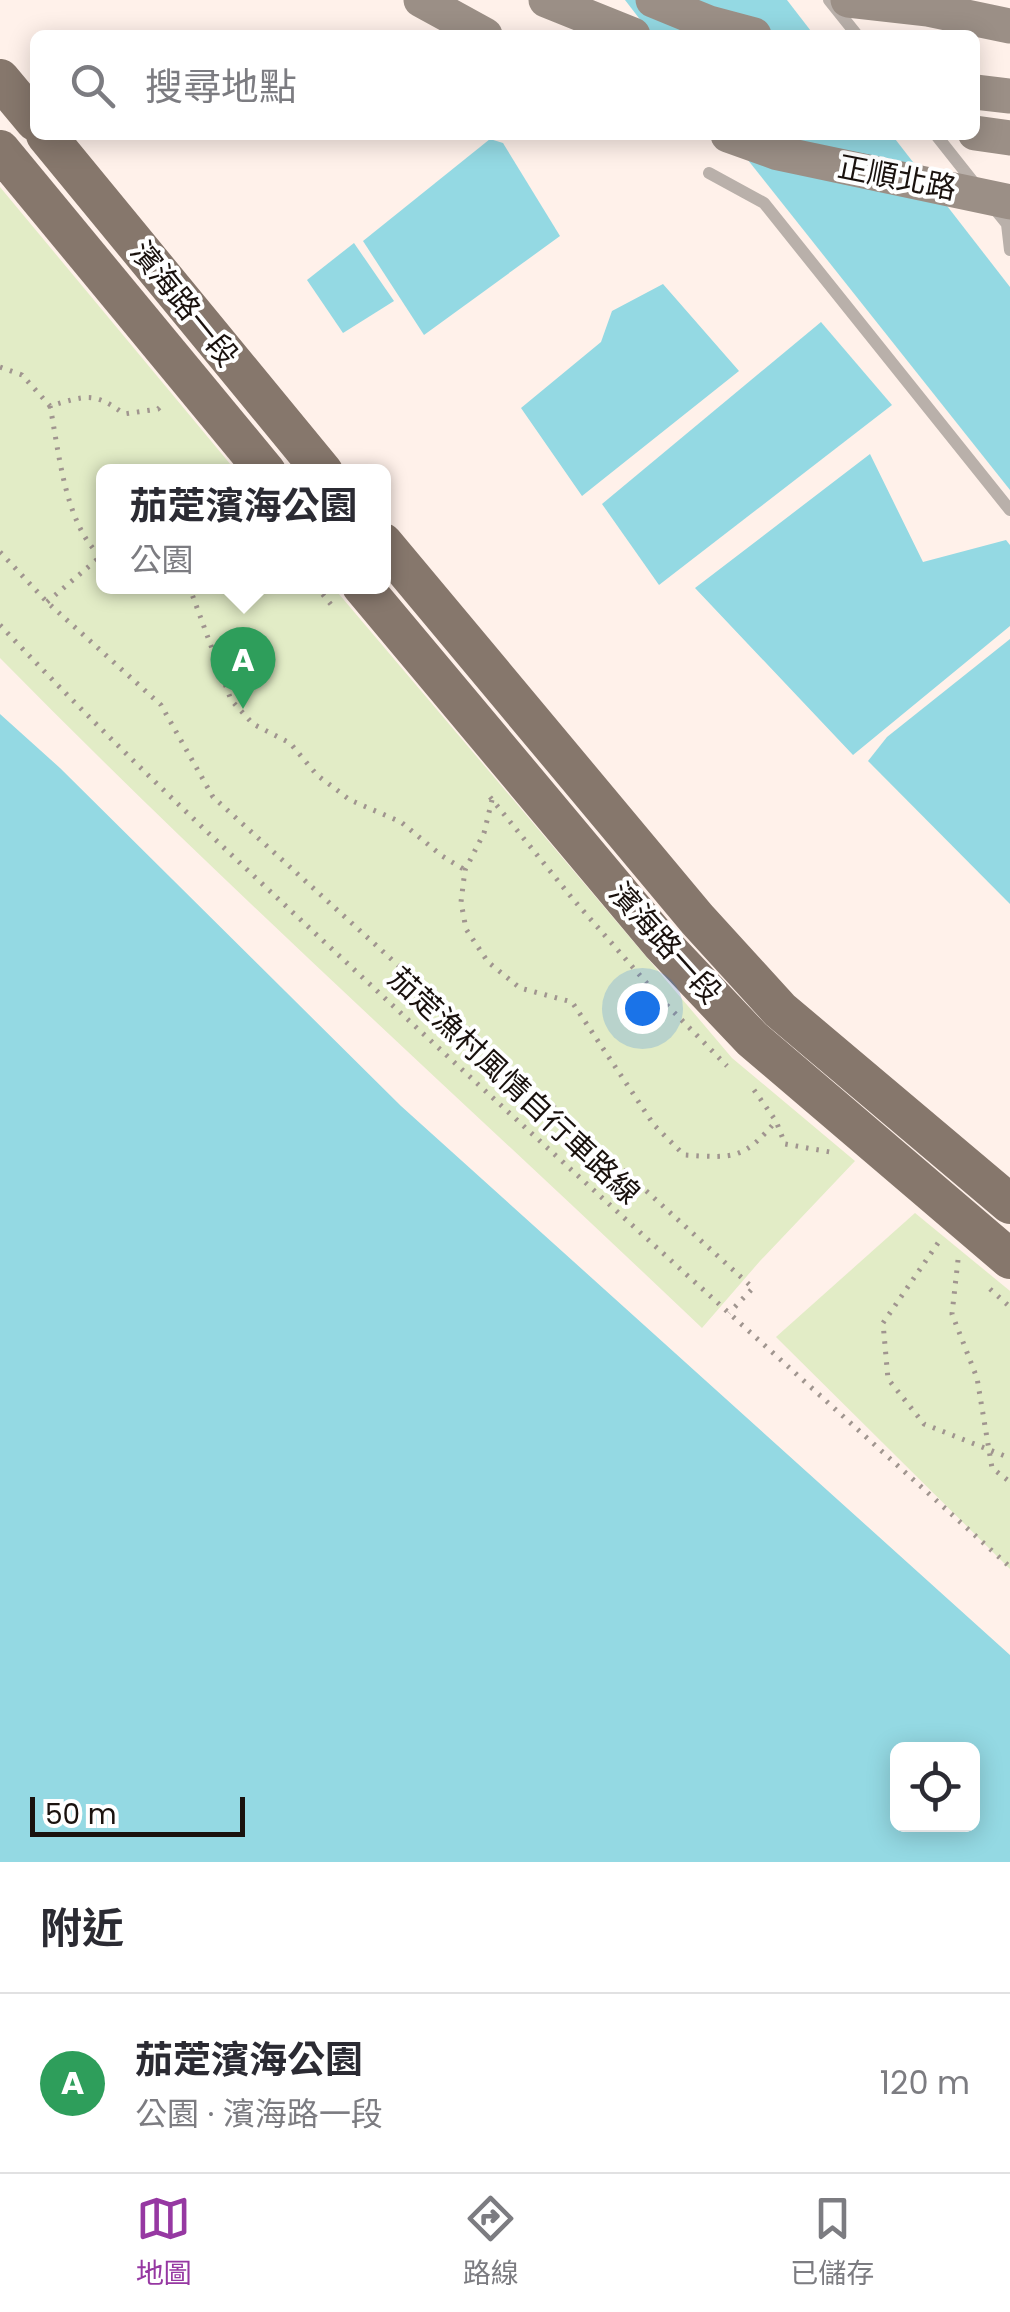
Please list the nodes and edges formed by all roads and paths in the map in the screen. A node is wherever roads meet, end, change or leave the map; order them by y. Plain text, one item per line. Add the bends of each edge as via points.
1 (421, 0) edge
2 (546, 0) edge
3 (653, 0) edge
4 (829, 0) edge
5 (848, 0) edge
6 (999, 24) edge
7 (476, 30) edge
8 (620, 30) edge
9 (734, 30) edge
10 (853, 30) edge
11 (0, 78) edge
12 (30, 115) edge
13 (50, 140) edge
14 (742, 140) edge
15 (941, 140) edge
16 (0, 150) edge
17 (709, 174) dead end
18 (997, 199) edge
19 (1010, 250) edge
20 (0, 367) edge
21 (190, 379) junction
22 (50, 406) junction
23 (259, 464) edge
24 (316, 464) edge
25 (1010, 510) edge
26 (96, 551) edge
27 (0, 552) edge
28 (391, 554) edge
29 (96, 562) edge
30 (192, 594) edge
31 (369, 594) edge
32 (48, 602) junction
33 (0, 625) edge
34 (542, 735) junction
35 (503, 755) junction
36 (465, 870) junction
37 (776, 1121) dead end
38 (1010, 1204) edge
39 (938, 1244) dead end
40 (1010, 1259) edge
41 (958, 1260) dead end
42 (729, 1314) junction
43 (989, 1448) junction
44 (1010, 1458) edge
45 (1010, 1482) edge
46 (1010, 1567) edge

1 - 7 street
2 - 8 street, bridge
3 - 9 street
4 - 10 lane
5 - 6 street
11 - 12 main road
13 - 24 main road, 濱海路一段
14 - 18 street, 正順北路
15 - 18 lane
16 - 21 main road, 濱海路一段
17 - 25 lane via 764,202
18 - 19 lane
20 - 22 path via 22,375
21 - 22 path via 158,409 124,414 89,395
21 - 23 main road, 濱海路一段
22 - 26 path via 68,497
27 - 32 path
28 - 34 main road, 濱海路一段
29 - 32 path
30 - 36 path via 231,700 253,724 290,744 350,800 401,822
31 - 35 main road, 濱海路一段
32 - 42 path via 161,706 213,797 753,1288
33 - 42 path, 茄萣漁村風情自行車路線 via 230,854
34 - 35 main road
34 - 38 main road, 濱海路一段 via 780,1010
35 - 36 path via 484,833
35 - 40 main road, 濱海路一段 via 752,1040
36 - 37 path via 466,928 488,962 520,988 572,1002 654,1125 684,1155 726,1157 753,1148
39 - 43 path via 882,1323 888,1379 924,1424
41 - 43 path via 952,1314 977,1378
42 - 46 path, 茄萣漁村風情自行車路線
43 - 44 path
43 - 45 path via 992,1468

